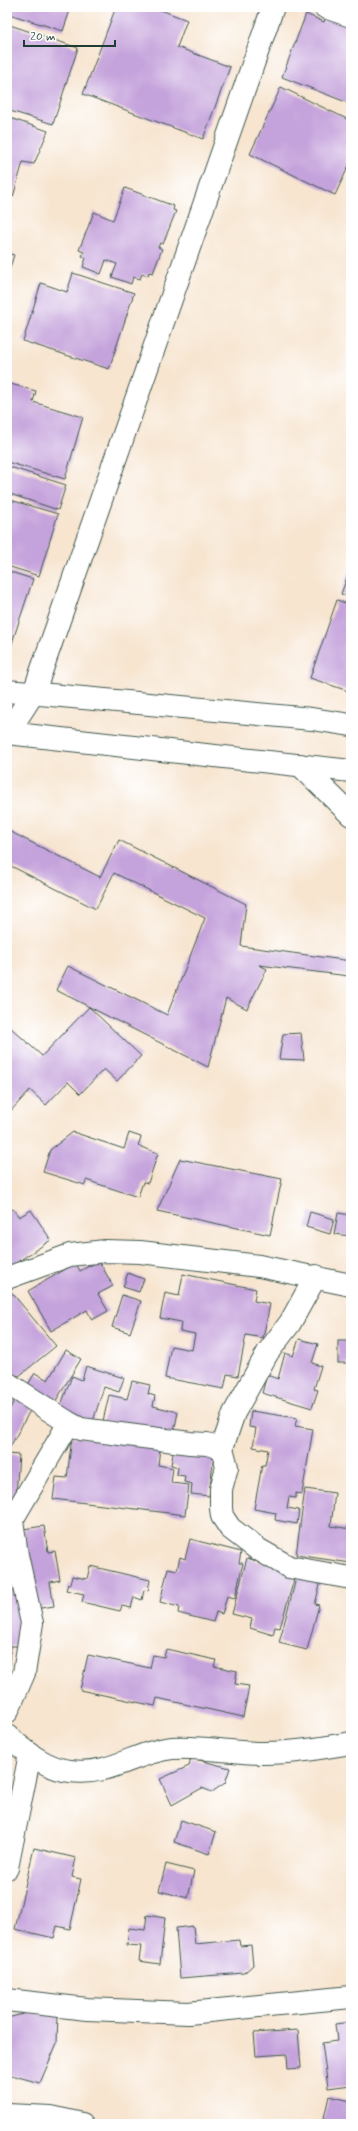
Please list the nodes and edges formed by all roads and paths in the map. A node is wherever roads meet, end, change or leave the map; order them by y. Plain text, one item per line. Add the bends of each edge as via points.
1 (273, 7) edge
2 (325, 7) edge
3 (351, 16) edge
4 (7, 690) edge
5 (34, 692) junction
6 (351, 725) edge
7 (7, 733) edge
8 (300, 765) junction
9 (351, 771) edge
10 (351, 815) edge
11 (316, 1276) junction
12 (7, 1278) edge
13 (351, 1285) edge
14 (7, 1383) edge
15 (69, 1423) junction
16 (222, 1448) junction
17 (10, 1520) edge
18 (351, 1578) edge
19 (7, 1712) edge
20 (7, 1736) edge
21 (351, 1743) edge
22 (30, 1754) junction
23 (7, 1868) edge
24 (351, 1997) edge
25 (7, 2000) edge
26 (7, 2115) edge
27 (82, 2124) edge

1 - 5 street
2 - 3 street
4 - 5 street
5 - 6 street
5 - 7 street
7 - 8 street
8 - 9 street
8 - 10 street
11 - 12 street via 260,1266 140,1252 105,1251 70,1255
11 - 13 street
11 - 16 street via 290,1323 268,1352 234,1413
14 - 15 street
15 - 16 street via 81,1429
15 - 17 street
16 - 18 street via 227,1467 221,1489 221,1508 222,1516 230,1528 256,1548 289,1566
17 - 19 street via 32,1623 24,1673
20 - 22 street
21 - 22 street via 276,1753 171,1748 141,1756 110,1769 91,1772 68,1771 48,1766
22 - 23 street
24 - 25 street via 188,2013 87,2009
26 - 27 street via 51,2117

